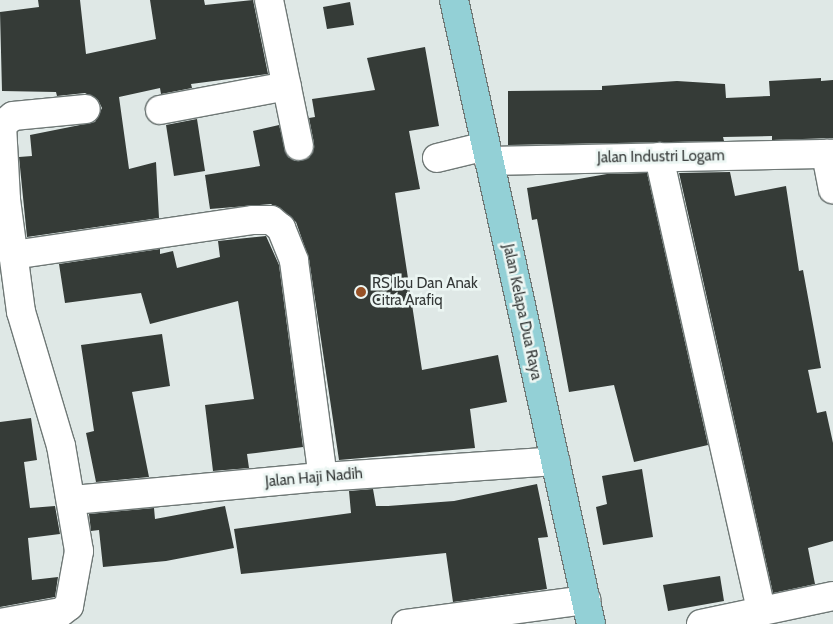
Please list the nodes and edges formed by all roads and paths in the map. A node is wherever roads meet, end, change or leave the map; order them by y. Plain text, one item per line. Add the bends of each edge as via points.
1 (269, 0) edge
2 (454, 0) edge
3 (287, 86) junction
4 (86, 109) dead end
5 (160, 110) dead end
6 (299, 146) dead end
7 (488, 153) junction
8 (829, 154) edge
9 (659, 157) junction
10 (437, 158) dead end
11 (833, 189) edge
12 (3, 199) edge
13 (13, 256) junction
14 (555, 461) junction
15 (323, 477) junction
16 (73, 500) junction
17 (833, 596) edge
18 (761, 611) junction
19 (588, 612) edge
20 (0, 623) edge
21 (406, 624) edge
22 (701, 624) edge

1 - 3 street
2 - 7 main road, Jalan Kelapa Dua Raya
3 - 5 street
3 - 6 street
4 - 12 street via 5,119 2,130
7 - 9 street, Jalan Industri Logam
7 - 10 street, Jalan Industri Logam
7 - 14 main road, Jalan Kelapa Dua Raya
8 - 9 street, Jalan Industri Logam
8 - 11 street
9 - 18 street
12 - 13 street
13 - 15 street via 271,220 287,235 294,261
13 - 16 street via 21,312
14 - 15 street, Jalan Haji Nadih
14 - 19 main road, Jalan Kelapa Dua Raya
15 - 16 street, Jalan Haji Nadih
16 - 20 street via 79,551 69,606 61,612
17 - 18 street
18 - 22 street
19 - 21 street

